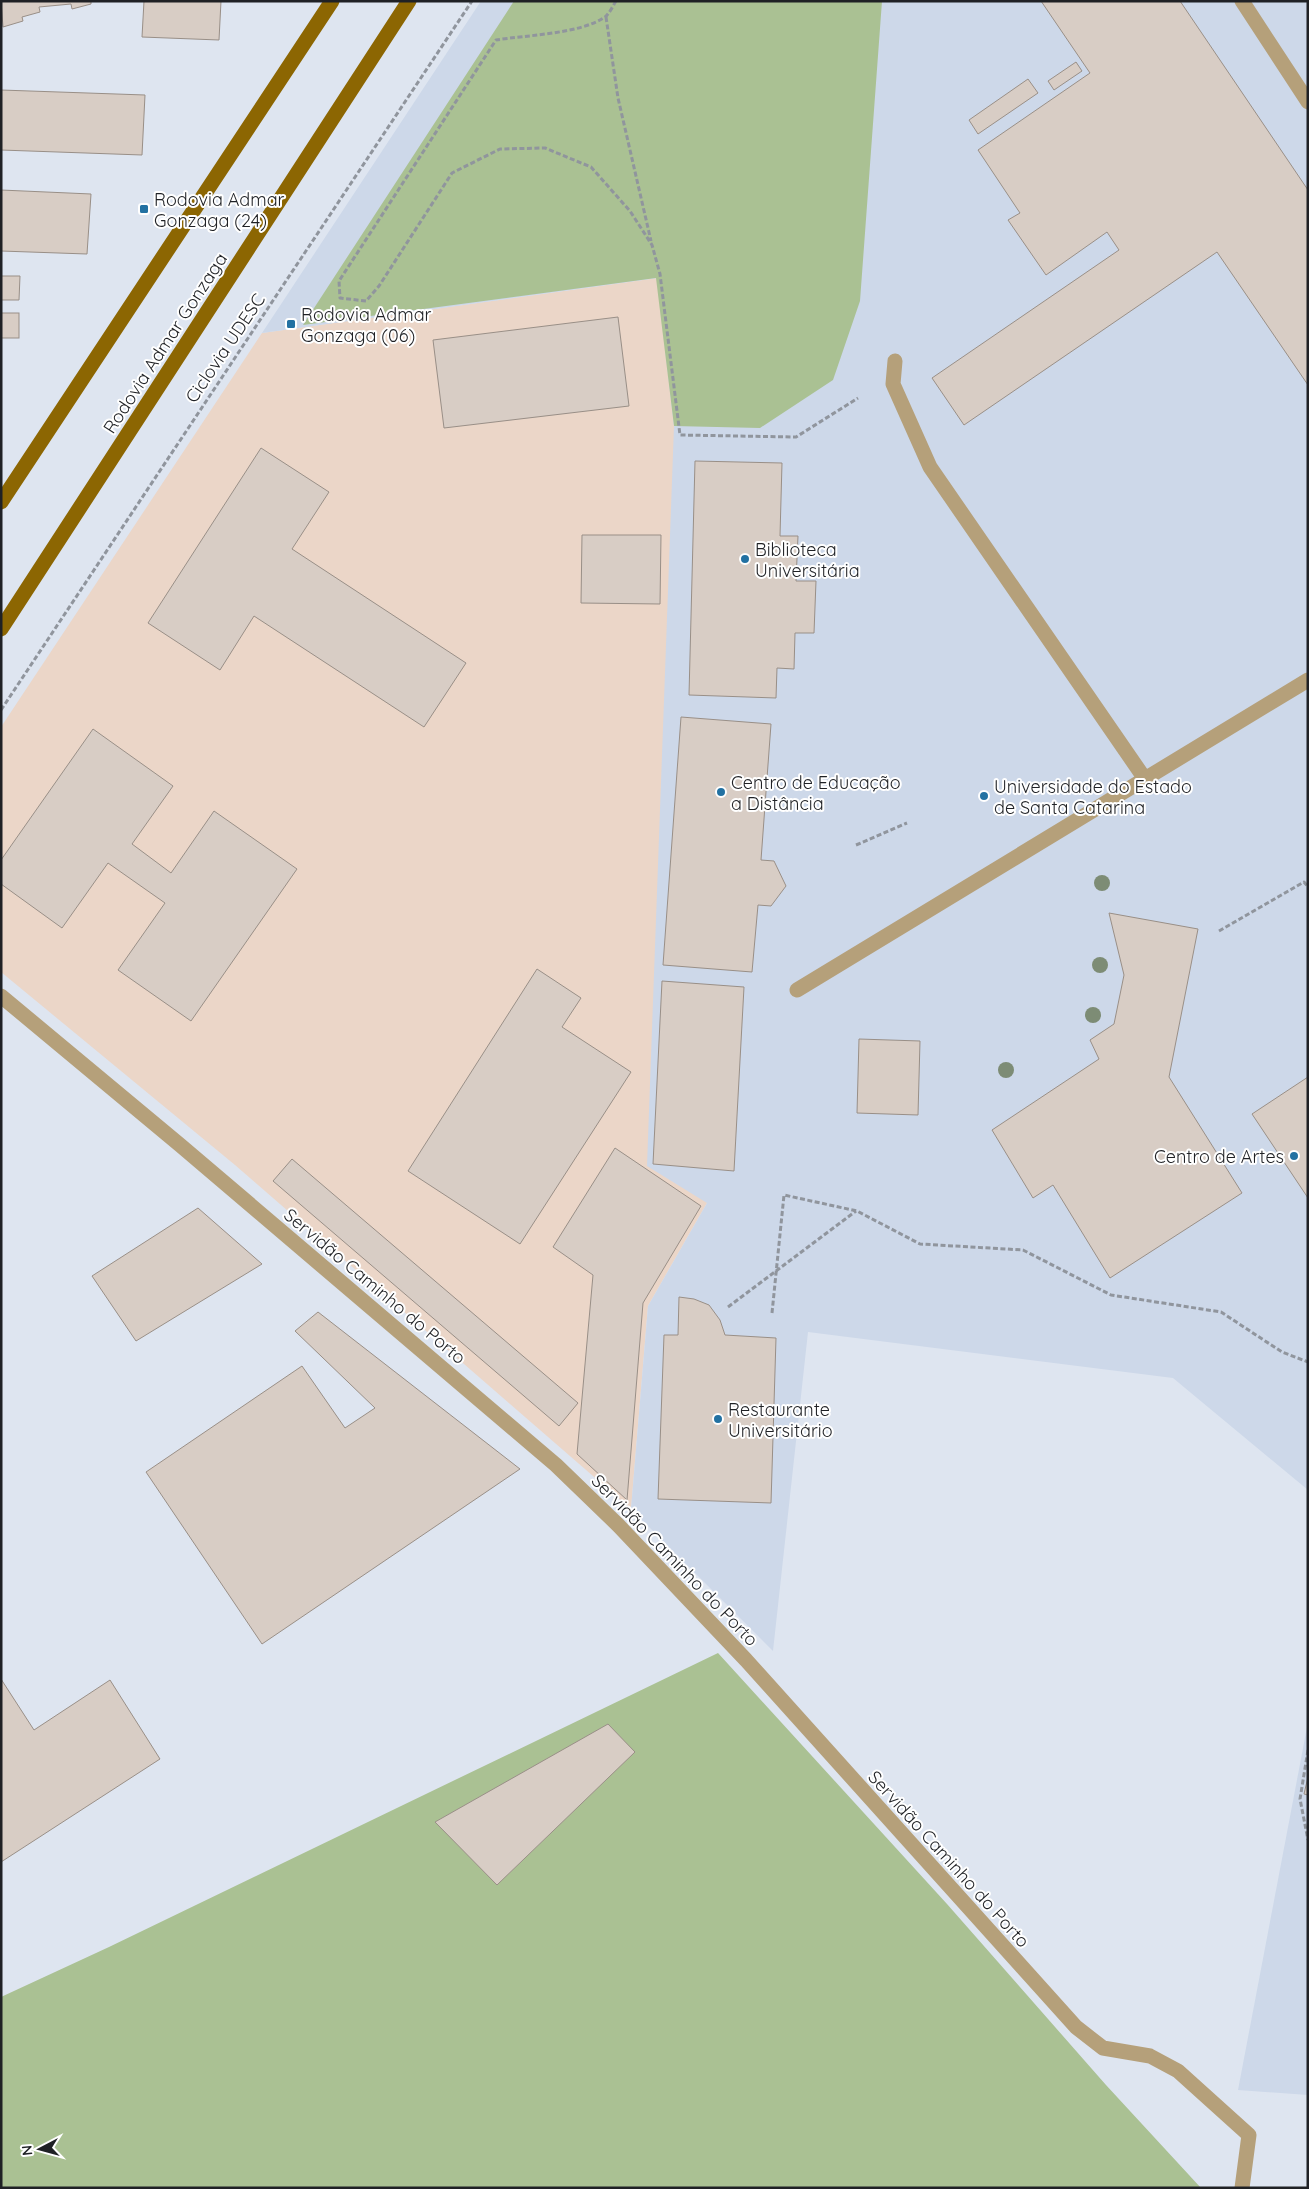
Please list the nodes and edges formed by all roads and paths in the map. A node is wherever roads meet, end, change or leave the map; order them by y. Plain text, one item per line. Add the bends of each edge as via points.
1 (332, 1) edge
2 (409, 1) edge
3 (472, 1) edge
4 (616, 1) edge
5 (1242, 1) edge
6 (606, 16) junction
7 (1308, 102) edge
8 (652, 245) junction
9 (896, 361) dead end
10 (858, 398) dead end
11 (1, 502) edge
12 (1, 629) edge
13 (1308, 680) edge
14 (1, 710) edge
15 (1145, 779) junction
16 (907, 823) dead end
17 (856, 845) dead end
18 (1308, 887) edge
19 (1219, 931) dead end
20 (797, 990) dead end
21 (1, 996) edge
22 (857, 1211) junction
23 (776, 1271) junction
24 (728, 1307) dead end
25 (772, 1313) dead end
26 (1308, 1362) edge
27 (1308, 1750) edge
28 (1308, 1840) edge
29 (1242, 2188) edge

1 - 11 main road
2 - 12 main road, Rodovia Admar Gonzaga
3 - 14 path, Ciclovia UDESC
4 - 6 path
5 - 7 street
6 - 8 path via 618,98
6 - 8 path via 572,31 496,40 339,281 340,298 366,301 452,173 500,149 545,148 590,167 630,211
8 - 10 path via 660,274 680,435 796,437
9 - 15 street via 893,384 930,467
13 - 15 street
15 - 20 street
16 - 17 path
18 - 19 path via 1304,882
21 - 29 street, Servidão Caminho do Porto via 556,1465 619,1526 746,1660 1076,2027 1104,2048 1150,2056 1178,2071 1249,2135
22 - 23 path
22 - 23 path via 784,1195
22 - 26 path via 920,1244 1023,1250 1111,1295 1221,1312 1282,1352
23 - 24 path
23 - 25 path
27 - 28 path via 1300,1799

